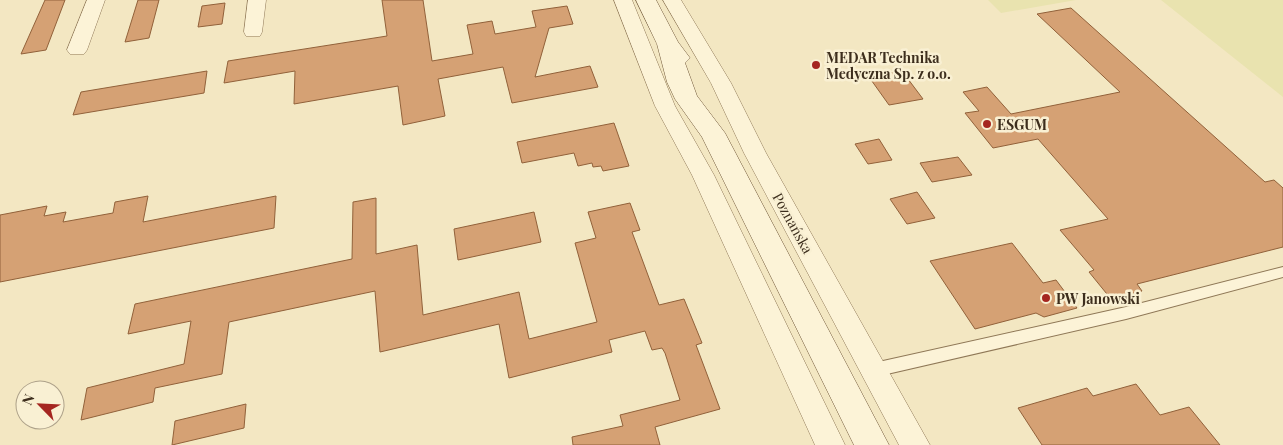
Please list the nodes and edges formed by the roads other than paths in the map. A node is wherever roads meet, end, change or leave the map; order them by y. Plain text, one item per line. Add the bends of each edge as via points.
1 (96, 0) edge
2 (257, 0) edge
3 (623, 0) edge
4 (646, 0) edge
5 (672, 0) edge
6 (254, 32) dead end
7 (77, 50) dead end
8 (1283, 272) edge
9 (874, 370) junction
10 (830, 445) edge
11 (872, 445) edge
12 (915, 445) edge

1 - 7 street
2 - 6 street
3 - 10 street via 665,106 703,175
4 - 11 main road via 668,44 687,98 713,133
5 - 9 street, Poznańska via 719,78 755,152
8 - 9 lane via 1126,313
9 - 12 street, Poznańska

